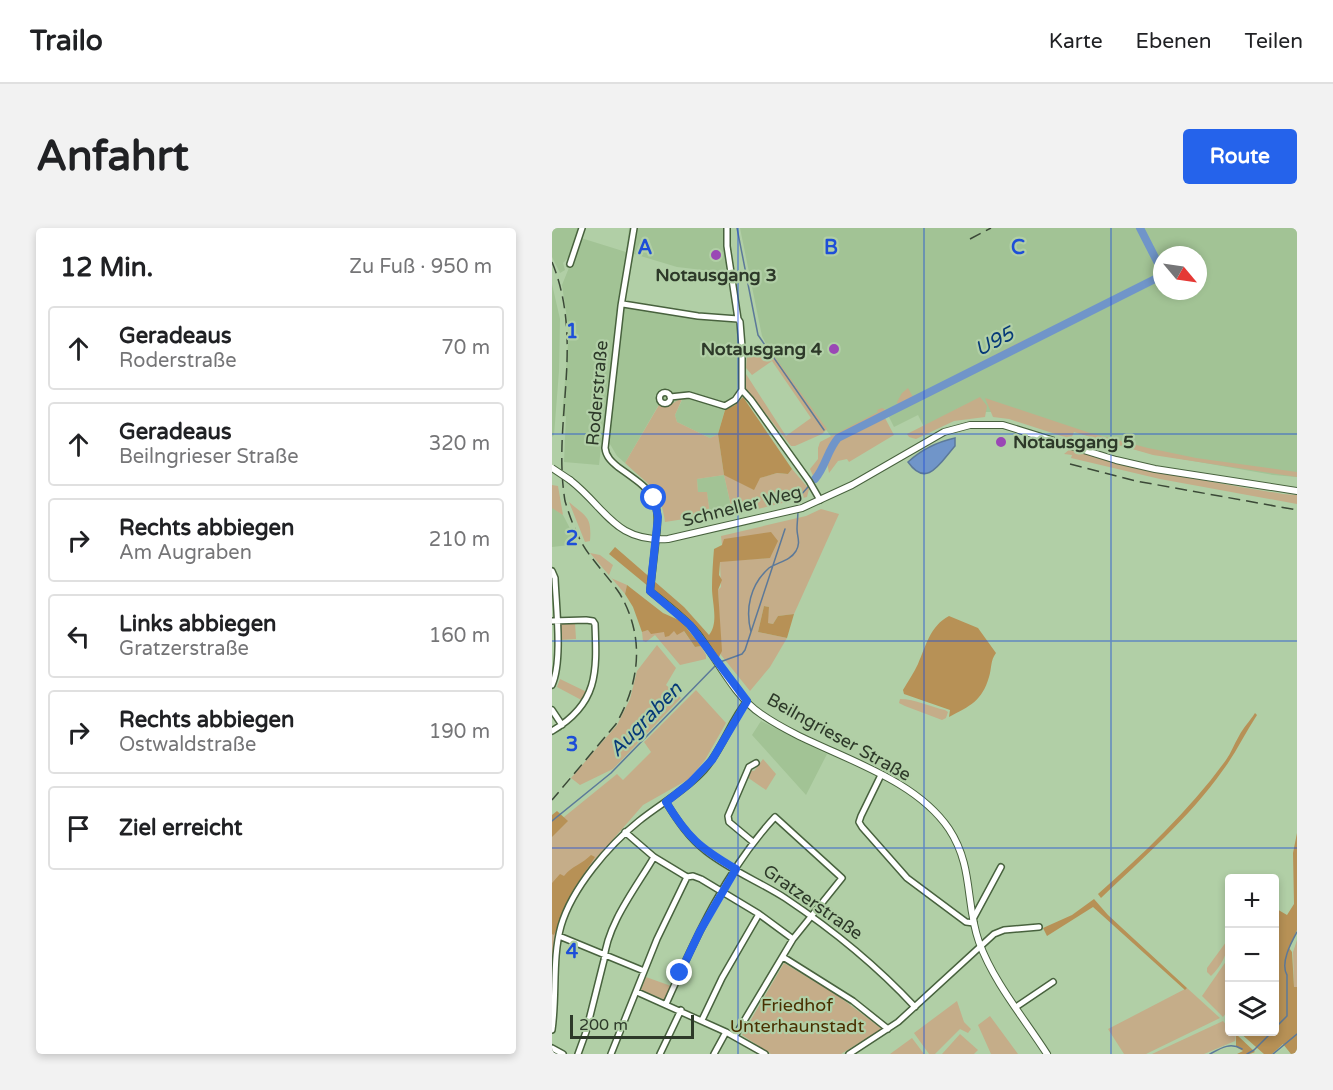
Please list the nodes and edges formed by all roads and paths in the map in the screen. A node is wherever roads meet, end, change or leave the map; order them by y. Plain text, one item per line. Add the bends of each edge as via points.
1 (582, 228) edge
2 (634, 228) edge
3 (727, 228) edge
4 (570, 264) dead end
5 (623, 304) junction
6 (738, 319) junction
7 (742, 390) junction
8 (670, 397) dead end
9 (552, 468) edge
10 (1297, 491) edge
11 (820, 500) junction
12 (656, 539) junction
13 (552, 572) edge
14 (554, 621) edge
15 (555, 658) edge
16 (552, 685) edge
17 (747, 701) junction
18 (552, 710) edge
19 (562, 725) junction
20 (552, 731) edge
21 (756, 763) dead end
22 (881, 775) junction
23 (666, 802) junction
24 (625, 832) junction
25 (753, 842) junction
26 (654, 857) junction
27 (1001, 867) dead end
28 (736, 869) junction
29 (687, 877) junction
30 (723, 892) junction
31 (759, 914) junction
32 (812, 916) junction
33 (974, 921) junction
34 (1039, 927) dead end
35 (559, 936) junction
36 (793, 939) junction
37 (981, 948) junction
38 (604, 954) junction
39 (783, 957) junction
40 (644, 971) junction
41 (1053, 982) dead end
42 (637, 992) junction
43 (666, 1004) junction
44 (915, 1007) junction
45 (1016, 1007) junction
46 (681, 1010) junction
47 (702, 1020) junction
48 (888, 1029) junction
49 (552, 1030) edge
50 (726, 1032) junction
51 (735, 1036) junction
52 (552, 1048) edge
53 (563, 1054) edge
54 (578, 1054) edge
55 (611, 1054) edge
56 (660, 1054) edge
57 (714, 1054) edge
58 (764, 1054) edge
59 (849, 1054) edge
60 (1047, 1054) edge

1 - 4 street
2 - 5 street, Roderstraße
3 - 6 street
5 - 6 street
5 - 12 street, Roderstraße via 605,448 613,463 654,498 658,517
6 - 7 street
7 - 8 street via 725,406 689,395
7 - 11 street
9 - 12 main road, Schneller Weg, bridge via 623,530
10 - 11 main road, Schneller Weg via 1155,469 993,424 944,432
11 - 12 main road, Schneller Weg via 794,510
12 - 17 main road, Beilngrieser Straße via 650,591 698,634
13 - 14 street
14 - 15 street
14 - 19 street via 595,624 595,679 588,698
15 - 16 street via 557,675
17 - 22 main road, Beilngrieser Straße via 788,730
17 - 23 street via 712,760
18 - 19 street
19 - 20 street
21 - 25 street via 749,767 728,816 729,822
22 - 33 main road, Beilngrieser Straße via 922,801 949,830 967,871
22 - 33 street via 861,816 862,827 907,878 966,922
23 - 24 street
23 - 28 street, Gratzerstraße via 693,840
24 - 26 street
24 - 35 street via 579,888 561,923
25 - 28 street
25 - 32 street via 775,817 842,878
26 - 29 street
26 - 38 street via 615,921
27 - 33 street
28 - 30 street
28 - 32 street, Gratzerstraße
29 - 30 street via 701,879
29 - 40 street
30 - 31 street
30 - 43 street
31 - 36 street
31 - 47 street
32 - 36 street
32 - 44 street, Gratzerstraße via 864,956
33 - 37 main road, Beilngrieser Straße
34 - 37 street via 1004,930 994,934
35 - 38 street
35 - 49 street
36 - 39 street
37 - 44 street
37 - 45 main road, Beilngrieser Straße
38 - 40 street
38 - 54 street
39 - 48 street via 853,1001
39 - 51 street
40 - 42 street
41 - 45 street
42 - 43 street
42 - 55 street
43 - 46 street
44 - 48 street
45 - 60 main road, Beilngrieser Straße
46 - 47 street
46 - 56 street
47 - 50 street
48 - 59 street
50 - 51 street
50 - 57 street
51 - 58 street
52 - 53 street

